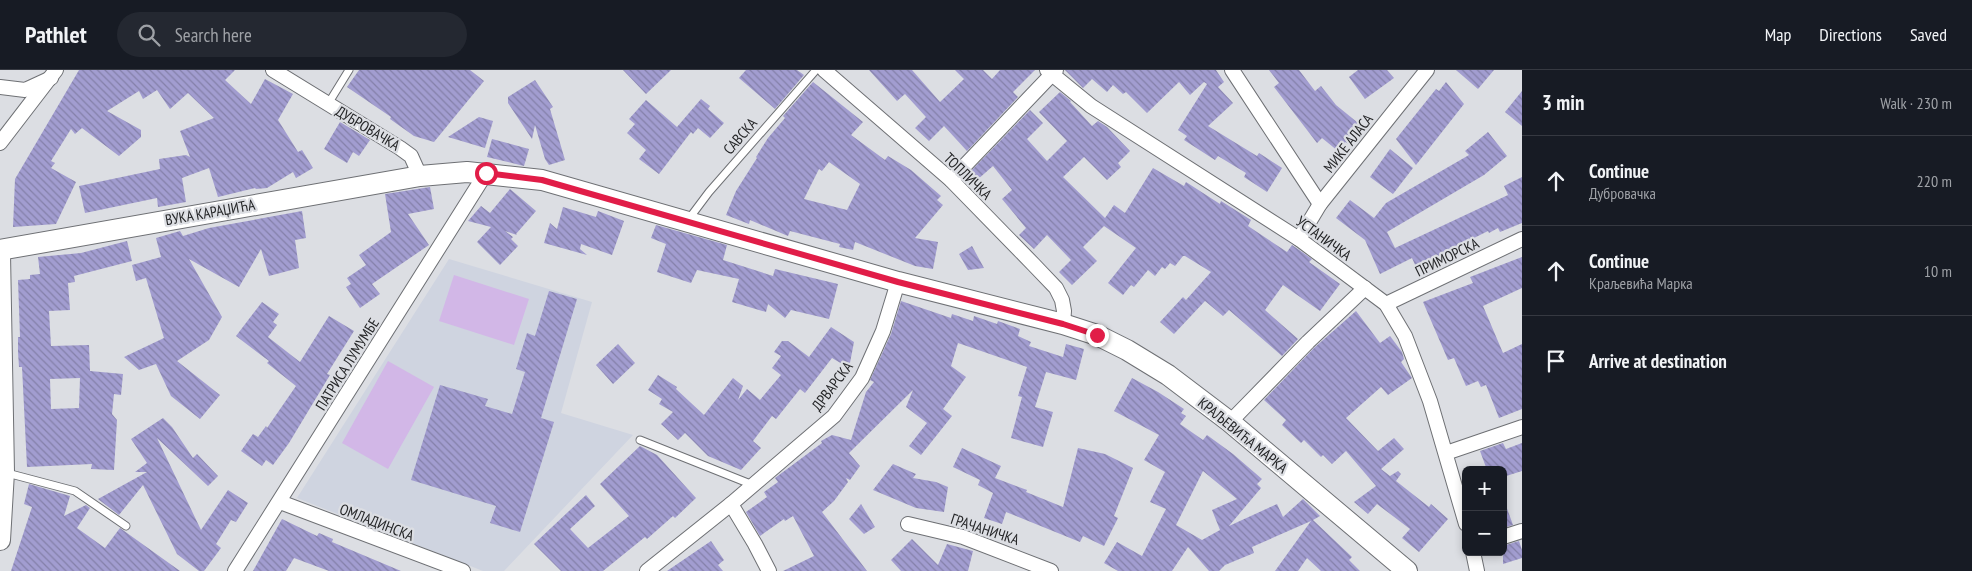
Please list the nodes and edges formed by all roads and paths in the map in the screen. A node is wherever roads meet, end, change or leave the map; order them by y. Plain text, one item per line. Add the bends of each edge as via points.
1 (273, 70) edge
2 (349, 70) edge
3 (816, 70) edge
4 (824, 70) edge
5 (1232, 70) edge
6 (1427, 70) edge
7 (1051, 72) edge
8 (54, 74) edge
9 (0, 87) edge
10 (328, 104) junction
11 (0, 143) edge
12 (486, 173) junction
13 (420, 176) junction
14 (951, 180) junction
15 (1320, 204) junction
16 (687, 220) junction
17 (1300, 239) junction
18 (1522, 239) edge
19 (0, 250) edge
20 (0, 254) edge
21 (898, 282) junction
22 (1365, 288) junction
23 (1386, 304) junction
24 (1063, 324) junction
25 (1230, 422) junction
26 (1522, 427) edge
27 (640, 440) dead end
28 (1446, 453) junction
29 (4, 472) junction
30 (753, 485) junction
31 (280, 502) junction
32 (731, 504) junction
33 (1462, 511) edge
34 (908, 524) dead end
35 (126, 526) dead end
36 (1522, 531) edge
37 (1507, 536) edge
38 (0, 540) edge
39 (1474, 556) edge
40 (235, 571) edge
41 (463, 571) edge
42 (647, 571) edge
43 (769, 571) edge
44 (1051, 571) edge
45 (1407, 571) edge
46 (1477, 571) edge

1 - 10 street, ДУБРОВАЧКА
2 - 10 lane, ДУБРОВАЧКА
3 - 16 lane, САВСКА
4 - 14 street, ТОПЛИЧКА
5 - 15 street
6 - 15 street, МИКЕ АЛАСА
7 - 14 street
7 - 17 street, УСТАНИЧКА via 1091,106
8 - 9 street via 25,90
8 - 11 street
10 - 13 street, ДУБРОВАЧКА via 406,152
12 - 13 main road
12 - 16 main road via 542,180
12 - 31 street, ПАТРИСА ЛУМУМБЕ
13 - 19 main road, ВУКА КАРАЏИЋА
14 - 24 street, ТОПЛИЧКА via 1056,288 1062,300
15 - 17 street, МИКЕ АЛАСА
16 - 21 main road
17 - 22 street, УСТАНИЧКА
18 - 23 street, ПРИМОРСКА
20 - 29 main road
21 - 24 main road
21 - 30 street, ДРВАРСКА via 883,331 862,378 834,416
22 - 23 street, УСТАНИЧКА
22 - 25 street
23 - 28 street, УСТАНИЧКА via 1405,336
24 - 25 main road, КРАЉЕВИЋА МАРКА via 1097,335 1127,350 1168,375
25 - 45 main road, КРАЉЕВИЋА МАРКА
26 - 28 street
27 - 30 lane
28 - 33 street, УСТАНИЧКА
29 - 35 lane via 75,491
29 - 38 main road
30 - 32 street, ДРВАРСКА
31 - 40 street, ПАТРИСА ЛУМУМБЕ
31 - 41 street, ОМЛАДИНСКА
32 - 42 street, ДРВАРСКА
32 - 43 street
34 - 44 street, ГРАЧАНИЧКА via 963,537
36 - 37 street
39 - 46 street

